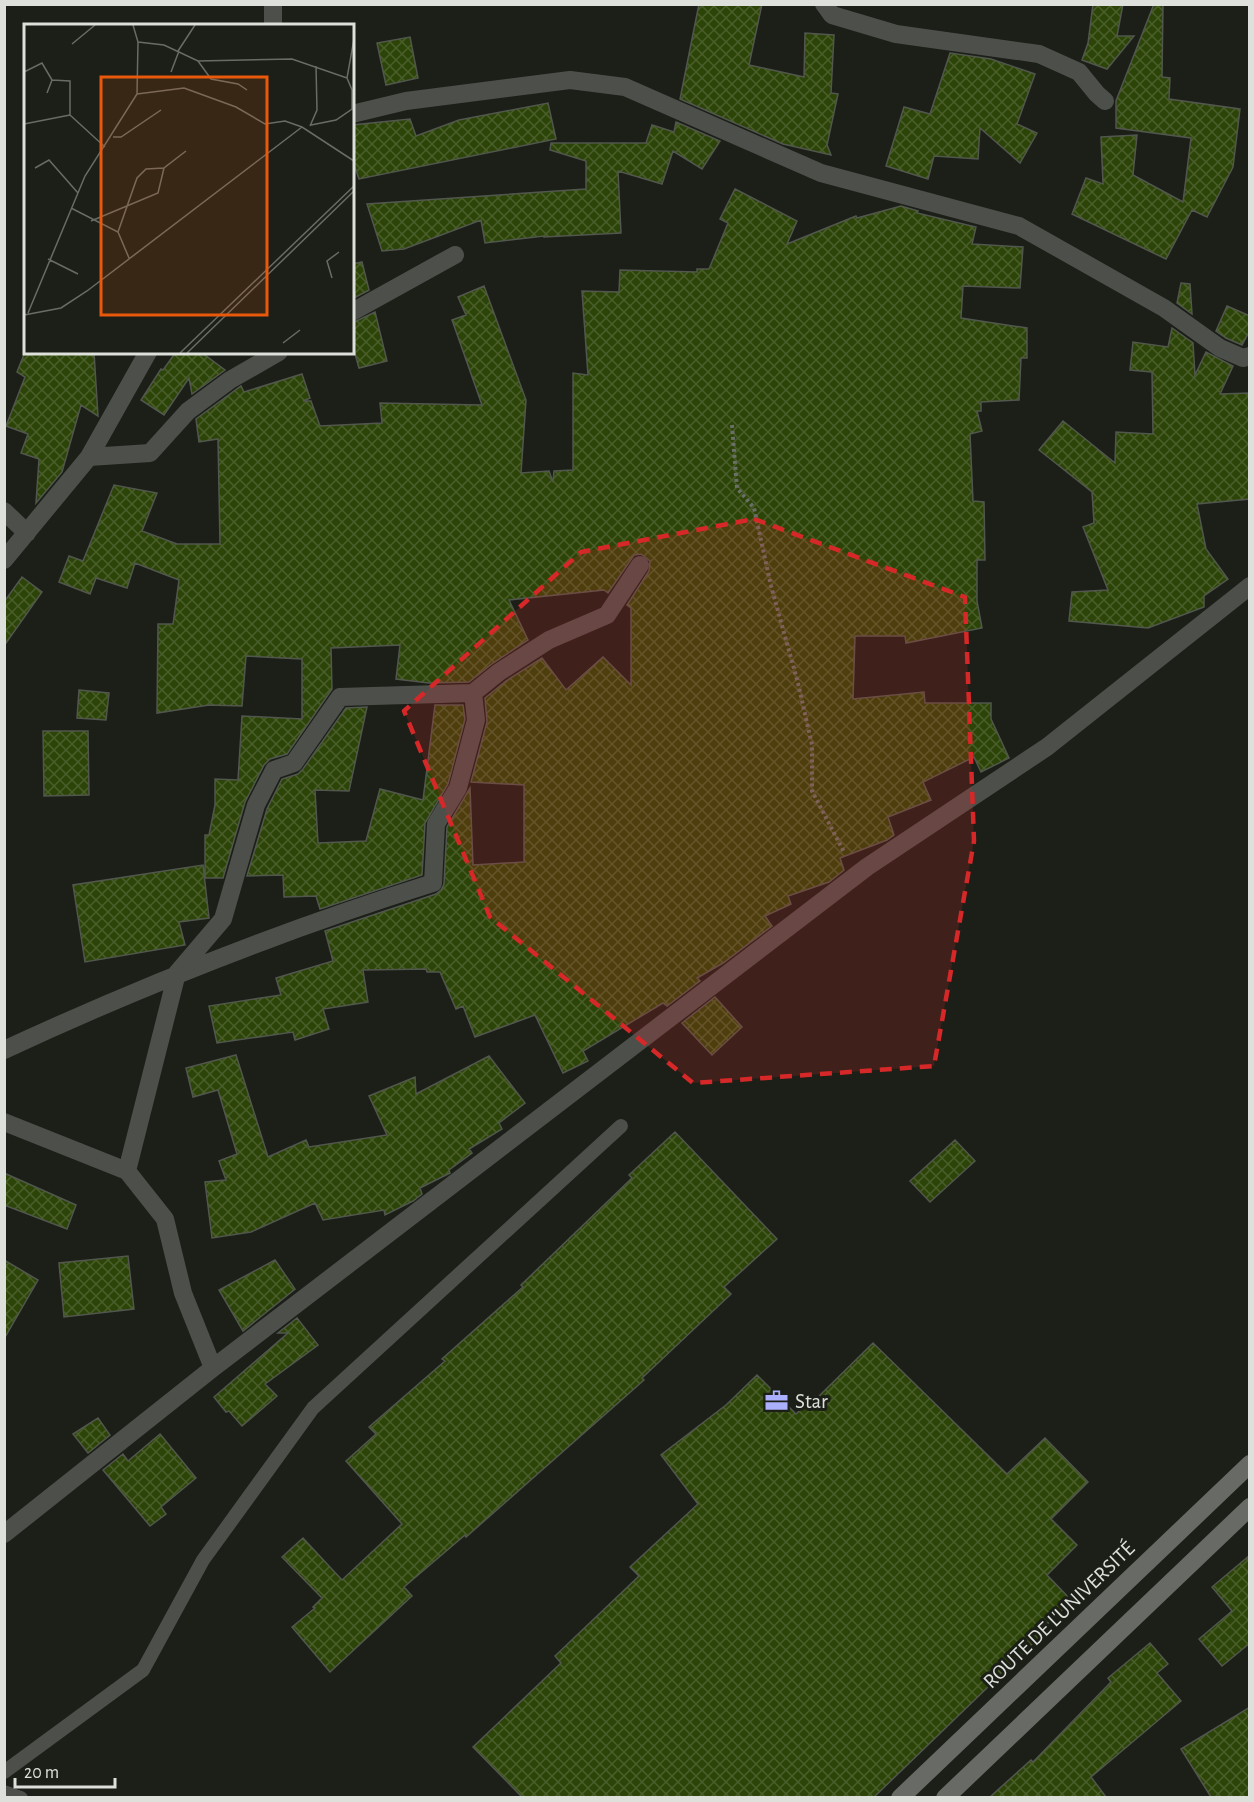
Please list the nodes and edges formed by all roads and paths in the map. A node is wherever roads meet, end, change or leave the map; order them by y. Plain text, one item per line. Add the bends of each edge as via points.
1 (273, 4) edge
2 (824, 4) edge
3 (273, 24) edge
4 (1105, 101) dead end
5 (354, 114) edge
6 (455, 255) dead end
7 (354, 311) edge
8 (147, 354) edge
9 (276, 354) edge
10 (1250, 356) edge
11 (732, 425) dead end
12 (89, 457) junction
13 (4, 511) edge
14 (27, 533) junction
15 (4, 560) edge
16 (640, 565) dead end
17 (1250, 586) edge
18 (473, 693) junction
19 (857, 876) junction
20 (177, 973) junction
21 (4, 1050) edge
22 (4, 1122) edge
23 (621, 1126) dead end
24 (127, 1171) junction
25 (213, 1368) junction
26 (1250, 1464) edge
27 (1250, 1507) edge
28 (4, 1534) edge
29 (4, 1772) edge
30 (4, 1792) edge
31 (21, 1797) edge
32 (900, 1797) edge
33 (945, 1797) edge

1 - 3 street
2 - 4 street via 832,15 896,34 1039,54 1079,72
5 - 10 street via 406,101 570,80 625,87 820,173 1019,226 1164,308 1220,348 1243,358
6 - 7 street
8 - 12 street
9 - 12 street via 230,380 188,411 150,453
11 - 19 path via 737,488 754,508 812,745 812,791
12 - 14 street
13 - 14 street
14 - 15 street
16 - 18 street via 607,615 549,640
17 - 19 street via 1047,747
18 - 20 street via 340,697 294,763 274,770 256,806 223,919
18 - 20 street via 476,720 458,788 436,824 433,883
19 - 25 street
20 - 21 street
20 - 24 street
22 - 24 street
23 - 29 lane via 313,1408 203,1560 143,1670
24 - 25 street via 165,1219 183,1293
25 - 28 street
26 - 32 main road, ROUTE DE L'UNIVERSITÉ
27 - 33 main road
30 - 31 lane

